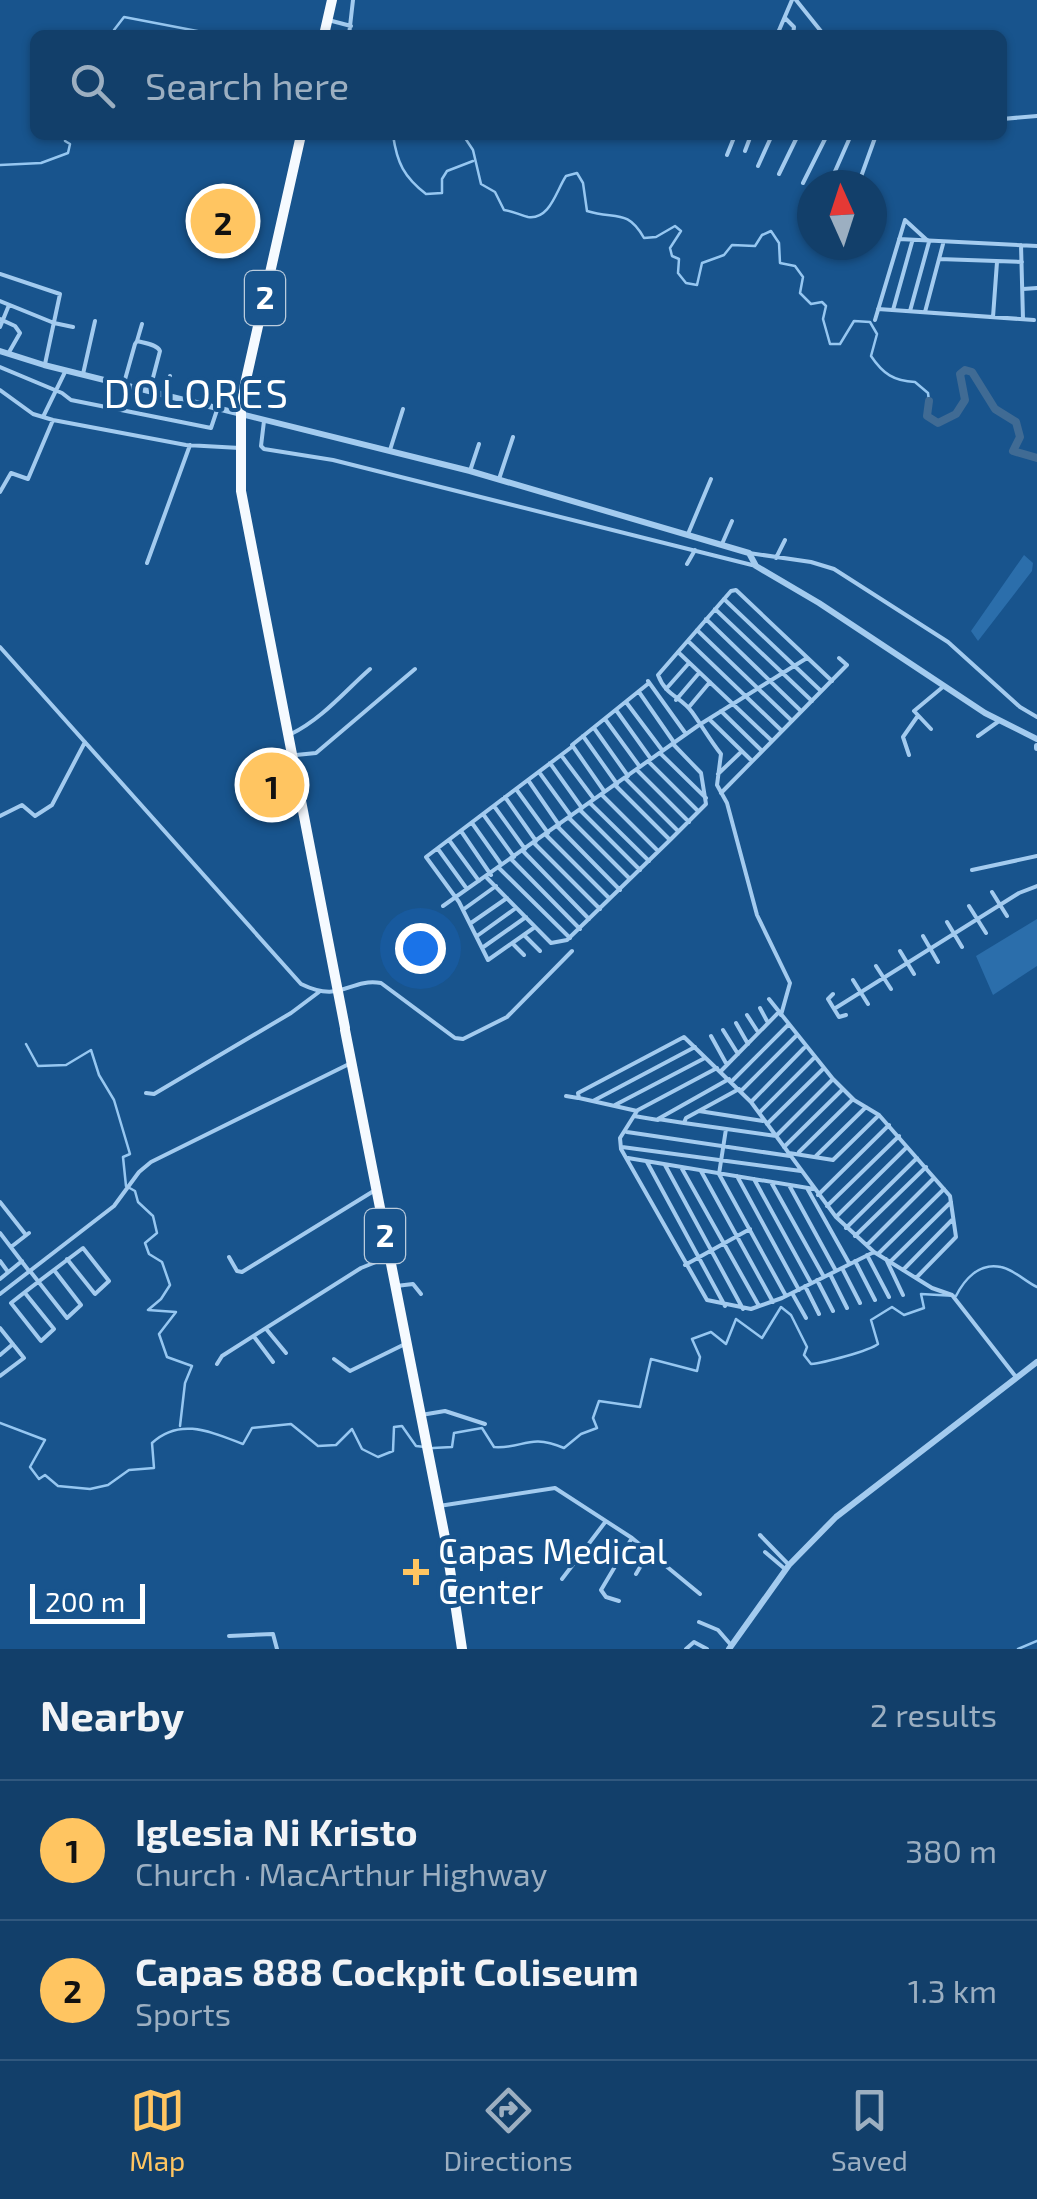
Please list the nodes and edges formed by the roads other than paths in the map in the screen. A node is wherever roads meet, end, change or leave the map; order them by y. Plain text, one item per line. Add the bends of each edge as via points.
1 (332, 0) edge
2 (354, 0) edge
3 (794, 0) edge
4 (784, 18) junction
5 (327, 20) junction
6 (352, 26) junction
7 (325, 30) edge
8 (351, 30) edge
9 (780, 30) edge
10 (794, 30) edge
11 (820, 30) edge
12 (1037, 116) edge
13 (1007, 119) edge
14 (298, 140) edge
15 (733, 140) edge
16 (749, 140) edge
17 (770, 140) edge
18 (796, 140) edge
19 (824, 140) edge
20 (849, 140) edge
21 (874, 140) edge
22 (745, 151) dead end
23 (727, 154) dead end
24 (758, 166) dead end
25 (810, 170) edge
26 (836, 170) edge
27 (863, 170) edge
28 (780, 174) dead end
29 (899, 239) junction
30 (913, 240) junction
31 (930, 242) junction
32 (944, 243) junction
33 (1022, 245) junction
34 (1037, 246) edge
35 (939, 260) junction
36 (997, 262) junction
37 (1022, 262) junction
38 (0, 274) edge
39 (1037, 288) edge
40 (1023, 289) junction
41 (0, 301) edge
42 (9, 305) junction
43 (878, 309) junction
44 (893, 310) junction
45 (910, 311) junction
46 (925, 312) junction
47 (993, 317) junction
48 (2, 319) edge
49 (1023, 319) junction
50 (876, 320) dead end
51 (1034, 320) dead end
52 (95, 321) dead end
53 (54, 323) junction
54 (142, 324) dead end
55 (0, 327) edge
56 (74, 327) dead end
57 (137, 341) junction
58 (0, 350) edge
59 (8, 354) junction
60 (44, 365) junction
61 (0, 367) edge
62 (66, 370) junction
63 (82, 374) junction
64 (170, 376) dead end
65 (124, 383) junction
66 (150, 389) junction
67 (56, 391) junction
68 (1, 392) edge
69 (164, 393) junction
70 (218, 406) junction
71 (403, 409) dead end
72 (241, 411) junction
73 (43, 417) junction
74 (264, 419) junction
75 (54, 420) junction
76 (513, 437) dead end
77 (478, 444) dead end
78 (190, 445) junction
79 (240, 448) junction
80 (390, 450) junction
81 (470, 470) junction
82 (499, 478) junction
83 (711, 480) dead end
84 (0, 492) edge
85 (732, 521) dead end
86 (668, 528) junction
87 (688, 534) junction
88 (785, 540) dead end
89 (663, 542) junction
90 (722, 544) junction
91 (695, 550) junction
92 (749, 553) junction
93 (776, 558) junction
94 (147, 562) dead end
95 (687, 564) dead end
96 (756, 566) junction
97 (724, 598) junction
98 (715, 609) junction
99 (706, 620) junction
100 (697, 630) junction
101 (688, 641) junction
102 (0, 647) edge
103 (678, 652) junction
104 (808, 658) junction
105 (839, 658) dead end
106 (690, 662) junction
107 (795, 666) junction
108 (370, 669) dead end
109 (415, 670) dead end
110 (700, 672) junction
111 (783, 674) junction
112 (832, 680) junction
113 (770, 681) junction
114 (710, 682) junction
115 (944, 686) junction
116 (759, 688) junction
117 (666, 689) junction
118 (821, 691) junction
119 (639, 692) junction
120 (746, 696) junction
121 (676, 700) junction
122 (812, 701) junction
123 (626, 702) junction
124 (733, 704) junction
125 (688, 707) junction
126 (616, 710) junction
127 (802, 711) junction
128 (721, 712) junction
129 (917, 717) junction
130 (1037, 717) edge
131 (605, 719) junction
132 (709, 719) junction
133 (792, 721) junction
134 (999, 721) junction
135 (699, 725) junction
136 (594, 728) junction
137 (930, 729) dead end
138 (782, 731) junction
139 (686, 734) junction
140 (287, 736) junction
141 (582, 736) junction
142 (978, 736) dead end
143 (85, 742) junction
144 (772, 742) junction
145 (674, 743) junction
146 (1037, 744) edge
147 (573, 746) junction
148 (742, 751) junction
149 (762, 751) junction
150 (661, 752) junction
151 (560, 755) junction
152 (908, 755) dead end
153 (291, 756) junction
154 (650, 760) junction
155 (752, 762) junction
156 (550, 763) junction
157 (638, 768) junction
158 (538, 772) junction
159 (718, 774) junction
160 (627, 777) junction
161 (528, 780) junction
162 (616, 784) junction
163 (297, 788) junction
164 (516, 789) junction
165 (603, 793) junction
166 (722, 793) junction
167 (265, 794) dead end
168 (506, 797) junction
169 (706, 798) junction
170 (592, 801) junction
171 (494, 806) junction
172 (581, 809) junction
173 (698, 812) junction
174 (483, 814) junction
175 (0, 816) edge
176 (570, 817) junction
177 (688, 822) junction
178 (472, 823) junction
179 (558, 826) junction
180 (460, 831) junction
181 (679, 832) junction
182 (547, 834) junction
183 (449, 840) junction
184 (670, 840) junction
185 (535, 842) junction
186 (438, 848) junction
187 (524, 850) junction
188 (659, 852) junction
189 (1037, 856) edge
190 (512, 858) junction
191 (649, 862) junction
192 (501, 867) junction
193 (640, 870) junction
194 (972, 870) dead end
195 (489, 876) junction
196 (630, 880) junction
197 (480, 882) junction
198 (496, 886) junction
199 (1037, 886) edge
200 (468, 890) junction
201 (620, 890) junction
202 (992, 892) dead end
203 (457, 898) junction
204 (507, 898) junction
205 (610, 900) junction
206 (444, 906) dead end
207 (969, 906) dead end
208 (1001, 906) junction
209 (516, 908) junction
210 (464, 909) junction
211 (600, 909) junction
212 (1007, 916) dead end
213 (526, 917) junction
214 (590, 920) junction
215 (978, 921) junction
216 (947, 922) dead end
217 (471, 923) junction
218 (536, 927) junction
219 (580, 929) junction
220 (986, 933) dead end
221 (955, 935) junction
222 (477, 936) junction
223 (525, 936) junction
224 (923, 936) dead end
225 (570, 938) junction
226 (514, 944) junction
227 (962, 947) dead end
228 (482, 948) junction
229 (900, 950) dead end
230 (931, 950) junction
231 (540, 951) dead end
232 (572, 951) dead end
233 (524, 955) dead end
234 (938, 962) dead end
235 (908, 964) junction
236 (876, 966) dead end
237 (914, 974) dead end
238 (884, 978) junction
239 (853, 980) dead end
240 (891, 989) dead end
241 (320, 992) junction
242 (861, 992) junction
243 (338, 994) junction
244 (833, 994) dead end
245 (769, 998) dead end
246 (868, 1004) dead end
247 (760, 1008) dead end
248 (834, 1009) junction
249 (780, 1013) junction
250 (747, 1015) dead end
251 (846, 1015) dead end
252 (736, 1023) dead end
253 (768, 1023) junction
254 (788, 1025) junction
255 (723, 1030) dead end
256 (758, 1033) junction
257 (711, 1036) dead end
258 (796, 1036) junction
259 (748, 1044) junction
260 (806, 1046) junction
261 (694, 1047) junction
262 (738, 1054) junction
263 (815, 1057) junction
264 (706, 1058) junction
265 (351, 1063) junction
266 (727, 1065) junction
267 (824, 1068) junction
268 (719, 1070) junction
269 (833, 1079) junction
270 (730, 1080) junction
271 (842, 1089) junction
272 (740, 1090) junction
273 (146, 1093) dead end
274 (566, 1096) dead end
275 (578, 1098) junction
276 (853, 1099) junction
277 (593, 1101) junction
278 (751, 1102) junction
279 (615, 1105) junction
280 (866, 1107) junction
281 (699, 1111) junction
282 (760, 1112) junction
283 (635, 1114) junction
284 (879, 1115) junction
285 (658, 1120) junction
286 (684, 1123) junction
287 (766, 1123) junction
288 (889, 1125) junction
289 (726, 1129) junction
290 (624, 1132) junction
291 (776, 1136) junction
292 (899, 1136) junction
293 (620, 1146) junction
294 (723, 1146) junction
295 (907, 1146) junction
296 (784, 1147) junction
297 (798, 1153) junction
298 (789, 1155) junction
299 (816, 1156) junction
300 (628, 1158) junction
301 (917, 1158) junction
302 (721, 1160) junction
303 (370, 1162) junction
304 (647, 1162) junction
305 (665, 1165) junction
306 (681, 1167) junction
307 (926, 1167) junction
308 (701, 1170) junction
309 (800, 1172) junction
310 (720, 1174) junction
311 (736, 1176) junction
312 (935, 1178) junction
313 (754, 1179) junction
314 (771, 1182) junction
315 (789, 1184) junction
316 (944, 1188) junction
317 (810, 1189) junction
318 (372, 1192) junction
319 (818, 1196) junction
320 (0, 1202) edge
321 (951, 1202) junction
322 (827, 1207) junction
323 (836, 1217) junction
324 (954, 1219) junction
325 (846, 1228) junction
326 (750, 1229) junction
327 (0, 1234) edge
328 (737, 1236) junction
329 (855, 1236) junction
330 (386, 1242) junction
331 (724, 1244) junction
332 (867, 1245) junction
333 (11, 1248) junction
334 (711, 1250) junction
335 (876, 1253) junction
336 (867, 1255) junction
337 (389, 1256) junction
338 (229, 1257) dead end
339 (699, 1257) junction
340 (68, 1260) junction
341 (0, 1261) edge
342 (888, 1261) junction
343 (22, 1262) junction
344 (852, 1263) junction
345 (686, 1264) junction
346 (839, 1269) junction
347 (54, 1270) junction
348 (902, 1270) junction
349 (30, 1271) junction
350 (8, 1272) junction
351 (827, 1275) junction
352 (916, 1278) junction
353 (0, 1279) edge
354 (39, 1282) junction
355 (808, 1285) junction
356 (396, 1286) junction
357 (25, 1292) junction
358 (0, 1294) edge
359 (421, 1294) dead end
360 (789, 1294) junction
361 (903, 1295) dead end
362 (889, 1297) dead end
363 (874, 1300) dead end
364 (773, 1302) junction
365 (860, 1303) dead end
366 (725, 1306) junction
367 (759, 1306) junction
368 (847, 1308) dead end
369 (743, 1309) junction
370 (832, 1311) dead end
371 (819, 1314) dead end
372 (806, 1318) dead end
373 (266, 1330) junction
374 (1, 1332) edge
375 (254, 1337) junction
376 (13, 1344) junction
377 (407, 1344) junction
378 (0, 1354) edge
379 (286, 1354) dead end
380 (334, 1359) dead end
381 (273, 1362) dead end
382 (1037, 1362) edge
383 (218, 1364) dead end
384 (0, 1376) edge
385 (1016, 1378) junction
386 (421, 1415) junction
387 (485, 1424) dead end
388 (439, 1506) junction
389 (606, 1521) junction
390 (760, 1535) dead end
391 (632, 1538) junction
392 (649, 1552) junction
393 (765, 1552) dead end
394 (787, 1567) junction
395 (636, 1574) dead end
396 (562, 1579) dead end
397 (700, 1594) dead end
398 (619, 1600) dead end
399 (699, 1622) dead end
400 (228, 1636) dead end
401 (730, 1647) edge
402 (277, 1649) edge
403 (462, 1649) edge
404 (686, 1649) edge
405 (707, 1649) edge

1 - 5 highway
2 - 6 street
3 - 4 street
3 - 11 street
4 - 9 street
4 - 10 street
5 - 6 street
5 - 7 highway
6 - 8 street
12 - 13 street
14 - 72 highway, 2
15 - 23 street
16 - 22 street
17 - 24 street
18 - 28 street
19 - 25 street
20 - 26 street
21 - 27 street
29 - 30 street
29 - 31 street via 905,220
29 - 43 street
30 - 31 street
30 - 44 street
31 - 32 street
31 - 45 street
32 - 33 street
32 - 35 street
33 - 34 street
33 - 37 street
35 - 36 street
35 - 46 street
36 - 37 street
36 - 47 street
37 - 40 street
38 - 53 street via 60,294
39 - 40 street
40 - 49 street
41 - 42 street
42 - 48 street
42 - 53 street
43 - 44 street
43 - 50 street
44 - 45 street
45 - 46 street
46 - 47 street
47 - 49 street
48 - 55 street
48 - 59 street via 20,334
49 - 51 street
52 - 63 street
53 - 56 street
53 - 60 street
54 - 57 street
57 - 65 street
57 - 66 street via 160,351
58 - 59 street
59 - 60 street
60 - 62 street
61 - 67 street
62 - 63 street
62 - 67 street
63 - 65 street
64 - 69 street
65 - 66 street
66 - 69 street
67 - 70 street via 71,400 211,428
67 - 73 street
68 - 73 street
69 - 70 street
70 - 72 street
71 - 80 street
72 - 74 street
72 - 79 highway, 2
73 - 75 street
74 - 80 street
74 - 89 street via 264,449
75 - 78 street
75 - 84 street via 28,479 11,473
76 - 82 street
77 - 81 street
78 - 79 street
78 - 94 street
79 - 140 highway, 2 via 245,520
80 - 81 street
81 - 82 street
82 - 86 street
83 - 87 street
85 - 90 street
86 - 87 street
86 - 89 street
87 - 90 street
88 - 93 street
89 - 91 street
90 - 92 street
91 - 95 street
91 - 96 street
92 - 93 street
92 - 96 street
93 - 130 street via 834,570 948,642
96 - 115 street
97 - 98 street
97 - 104 street via 736,590
97 - 107 street
98 - 99 street
98 - 111 street
99 - 100 street
99 - 113 street
100 - 101 street
100 - 116 street
101 - 103 street
101 - 120 street
102 - 143 street
103 - 106 street
103 - 117 street via 658,675
104 - 107 street
104 - 112 street
105 - 112 street via 847,665
106 - 110 street
106 - 117 street
107 - 111 street
107 - 118 street
108 - 140 street
109 - 153 street via 316,753
110 - 114 street
110 - 121 street
111 - 113 street
111 - 122 street
112 - 118 street
113 - 116 street
113 - 127 street
114 - 124 street
114 - 125 street
115 - 129 street via 917,706
115 - 134 street
116 - 120 street
116 - 133 street
117 - 121 street
118 - 122 street
119 - 123 street
119 - 139 street via 649,682
119 - 145 street
120 - 124 street
120 - 138 street
121 - 125 street
122 - 127 street
123 - 126 street
123 - 150 street
124 - 128 street
124 - 144 street
125 - 135 street
126 - 131 street
126 - 154 street
127 - 133 street
128 - 132 street
128 - 149 street
129 - 137 street
129 - 152 street via 903,737
131 - 136 street
131 - 157 street
132 - 135 street
132 - 148 street
133 - 138 street
134 - 142 street
134 - 146 street
135 - 139 street
135 - 159 street via 721,754
136 - 141 street
136 - 160 street
138 - 144 street
139 - 145 street
140 - 153 highway, 2
141 - 147 street
141 - 162 street
143 - 175 street via 48,809 35,816 22,805
143 - 241 street via 295,980
144 - 149 street
145 - 150 street
145 - 169 street via 701,773
147 - 151 street
147 - 165 street
148 - 155 street
148 - 159 street
149 - 155 street
150 - 154 street
150 - 169 street
151 - 156 street
151 - 170 street
153 - 163 highway, 2
154 - 157 street
154 - 173 street
155 - 166 street
156 - 158 street
156 - 172 street
157 - 160 street
157 - 177 street
158 - 161 street
158 - 176 street
159 - 166 street
160 - 162 street
160 - 181 street
161 - 164 street
161 - 179 street
162 - 165 street
162 - 184 street
163 - 167 street
163 - 243 highway, 2
164 - 168 street
164 - 182 street
165 - 170 street
165 - 188 street
166 - 249 street via 758,916 790,983
168 - 171 street
168 - 185 street
169 - 173 street
170 - 172 street
170 - 191 street
171 - 174 street
171 - 187 street
172 - 176 street
172 - 193 street
173 - 177 street
174 - 178 street
174 - 190 street
176 - 179 street
176 - 196 street
177 - 181 street
178 - 180 street
178 - 192 street
179 - 182 street
179 - 201 street
180 - 183 street
180 - 195 street
181 - 184 street
182 - 185 street
182 - 205 street
183 - 186 street
183 - 197 street
184 - 188 street
185 - 187 street
185 - 211 street
186 - 200 street
186 - 203 street via 426,858
187 - 190 street
187 - 214 street
188 - 191 street
189 - 194 street
190 - 192 street
190 - 219 street
191 - 193 street
192 - 195 street
192 - 225 street
193 - 196 street
195 - 197 street
195 - 198 street
196 - 201 street
197 - 200 street
198 - 204 street
198 - 210 street
199 - 208 street
200 - 203 street
201 - 205 street
202 - 208 street
203 - 206 street
203 - 210 street
204 - 209 street
204 - 217 street
205 - 211 street
207 - 215 street
208 - 212 street
208 - 215 street
209 - 213 street
209 - 222 street
210 - 217 street
211 - 214 street
213 - 218 street
213 - 228 street
214 - 219 street
215 - 220 street
215 - 221 street
216 - 221 street
217 - 222 street
218 - 223 street
218 - 225 street via 551,943
219 - 225 street
221 - 227 street
221 - 230 street
222 - 228 street
223 - 226 street
223 - 231 street
224 - 230 street
226 - 228 street via 490,960
226 - 233 street
229 - 235 street
230 - 234 street
230 - 235 street
232 - 243 street via 507,1017 462,1039 381,983
235 - 237 street
235 - 238 street
236 - 238 street
238 - 240 street
238 - 242 street
239 - 242 street
241 - 243 street
241 - 273 street
242 - 246 street
242 - 248 street
243 - 265 highway, 2
244 - 248 street via 828,999
245 - 249 street
247 - 253 street
248 - 251 street via 840,1018
249 - 253 street
249 - 254 street
250 - 256 street
252 - 259 street
253 - 256 street
254 - 258 street
254 - 270 street
255 - 262 street
256 - 259 street
257 - 266 street
258 - 260 street
258 - 272 street
259 - 262 street
260 - 263 street
260 - 278 street
261 - 264 street
261 - 275 street via 682,1035
261 - 277 street
262 - 266 street
263 - 267 street
263 - 282 street
264 - 268 street
264 - 279 street
265 - 303 highway, 2
265 - 349 street via 151,1162 114,1206
266 - 268 street
267 - 269 street
267 - 287 street
268 - 270 street
268 - 283 street
269 - 271 street
269 - 291 street
270 - 272 street
270 - 285 street
271 - 276 street
271 - 296 street
272 - 278 street
272 - 281 street
274 - 275 street
275 - 277 street
276 - 280 street
276 - 297 street
277 - 279 street
278 - 282 street
279 - 283 street
280 - 284 street
280 - 299 street
281 - 286 street
281 - 287 street
282 - 287 street
283 - 285 street
283 - 290 street
284 - 288 street
284 - 299 street via 833,1160
285 - 286 street
286 - 289 street
287 - 291 street
288 - 292 street
288 - 319 street
289 - 291 street
289 - 294 street
290 - 293 street
290 - 294 street
291 - 296 street
292 - 295 street
292 - 322 street
293 - 300 street
293 - 302 street
294 - 298 street
294 - 302 street
295 - 301 street
295 - 323 street
296 - 298 street
297 - 298 street
297 - 299 street
298 - 309 street
300 - 304 street
300 - 345 street
301 - 307 street
301 - 325 street
302 - 309 street
302 - 310 street
303 - 318 highway
303 - 330 highway, 2
304 - 305 street
304 - 339 street
305 - 306 street
305 - 334 street
306 - 308 street
306 - 331 street
307 - 312 street
307 - 329 street
308 - 310 street
308 - 328 street
309 - 317 street
310 - 311 street
310 - 326 street
311 - 313 street
311 - 355 street
312 - 316 street
312 - 332 street
313 - 314 street
313 - 355 street
314 - 315 street
314 - 351 street
315 - 317 street
315 - 346 street
316 - 321 street
316 - 335 street
317 - 319 street
317 - 344 street
318 - 330 highway
318 - 338 street via 242,1272
319 - 322 street
320 - 333 street via 27,1234
321 - 324 street
321 - 342 street
322 - 323 street
323 - 325 street
324 - 348 street
324 - 352 street via 954,1240
325 - 329 street
326 - 328 street
326 - 360 street
327 - 333 street
328 - 331 street
328 - 364 street
329 - 332 street
330 - 337 highway, 2
331 - 334 street
331 - 367 street
332 - 335 street
333 - 343 street
334 - 339 street
334 - 369 street
335 - 336 street
335 - 342 street
336 - 344 street
336 - 362 street
337 - 356 highway, 2
337 - 373 street
339 - 345 street
339 - 366 street
340 - 340 street via 95,1294 110,1281 83,1248
340 - 347 street
341 - 350 street
342 - 348 street
342 - 361 street
343 - 349 street
343 - 350 street
344 - 346 street
344 - 363 street
345 - 366 street via 703,1296
346 - 351 street
346 - 365 street
347 - 354 street
347 - 354 street via 81,1305 67,1318
348 - 352 street
349 - 354 street
349 - 358 street
350 - 353 street
351 - 355 street
351 - 368 street
352 - 385 street via 962,1304
354 - 357 street
355 - 360 street
355 - 370 street
355 - 371 street
356 - 359 street via 414,1284
356 - 377 highway, 2
357 - 357 street via 12,1303 41,1341 54,1329
360 - 364 street
360 - 372 street
364 - 367 street
366 - 369 street
367 - 369 street
373 - 375 street
373 - 379 street
374 - 376 street
375 - 381 street
375 - 383 street
376 - 378 street
376 - 384 street via 24,1358
377 - 380 street via 350,1371
377 - 386 highway, 2
382 - 385 street
385 - 394 street via 836,1516
386 - 387 street via 446,1411
386 - 388 highway, 2
388 - 389 street via 555,1488
388 - 403 highway, 2
389 - 391 street
389 - 396 street
390 - 394 street
391 - 392 street
391 - 398 street via 600,1590
392 - 395 street
392 - 397 street
393 - 394 street
394 - 401 street
399 - 401 street via 718,1630
400 - 402 street via 274,1634
404 - 405 street via 694,1642

